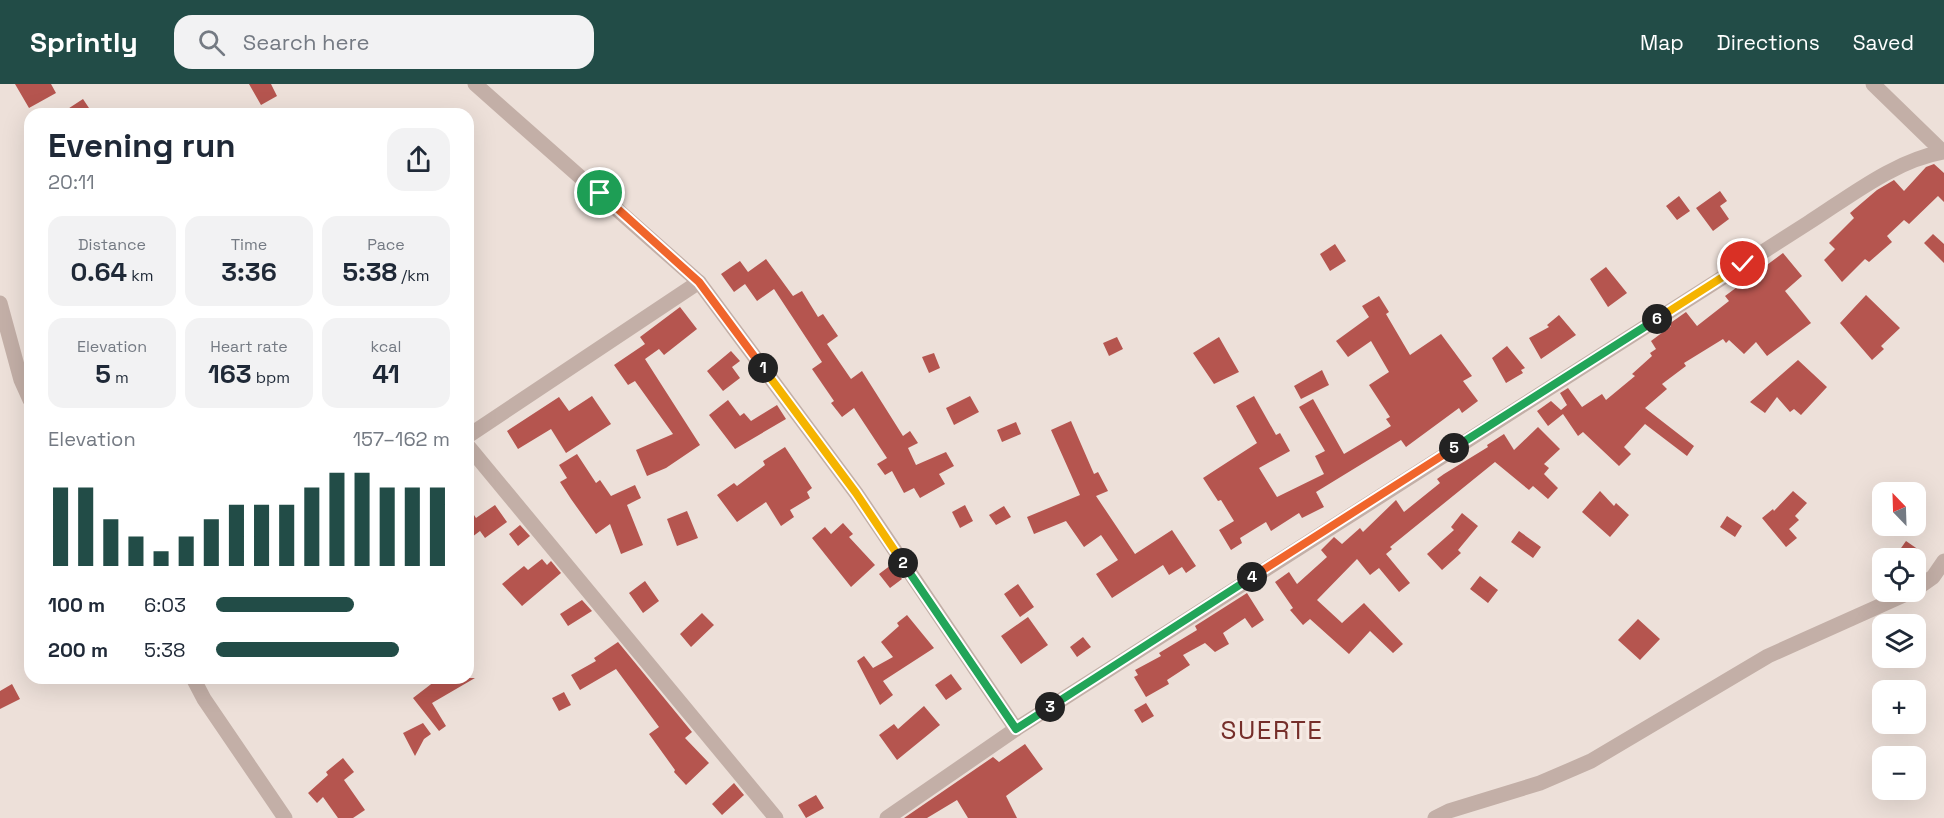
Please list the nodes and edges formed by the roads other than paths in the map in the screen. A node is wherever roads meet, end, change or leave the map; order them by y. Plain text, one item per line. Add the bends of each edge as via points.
1 (475, 84) edge
2 (1873, 84) edge
3 (1943, 152) edge
4 (699, 282) junction
5 (0, 303) edge
6 (24, 387) edge
7 (474, 432) edge
8 (474, 453) edge
9 (1944, 561) edge
10 (1926, 582) edge
11 (1887, 602) edge
12 (196, 684) edge
13 (1016, 729) junction
14 (285, 818) edge
15 (776, 818) edge
16 (887, 818) edge
17 (1435, 818) edge

1 - 4 street
2 - 3 street
3 - 13 street via 1882,177 1808,223
4 - 7 street
4 - 13 street via 856,493
5 - 6 street
8 - 15 street
9 - 10 street
11 - 17 street via 1768,656 1591,761 1540,783
12 - 14 street
13 - 16 street

